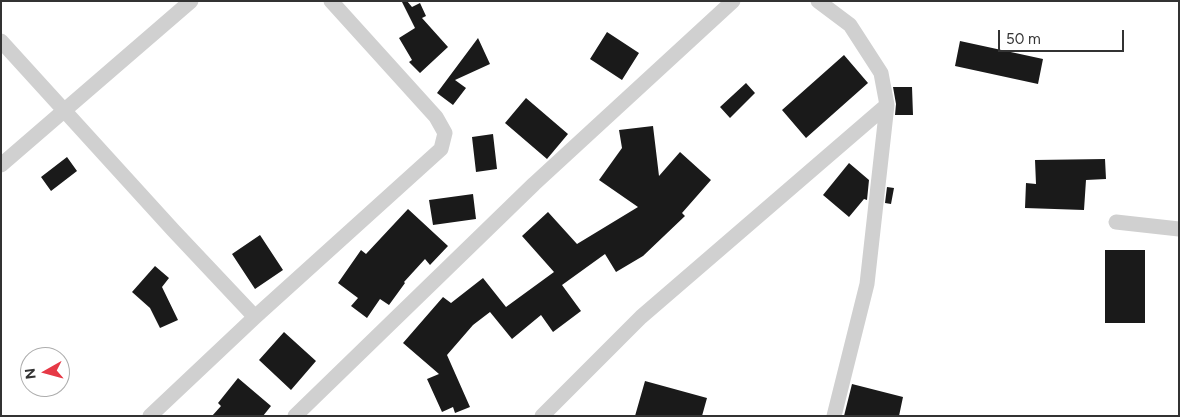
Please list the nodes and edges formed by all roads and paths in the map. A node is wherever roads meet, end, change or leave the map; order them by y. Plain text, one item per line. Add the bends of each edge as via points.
1 (191, 1) edge
2 (331, 1) edge
3 (733, 1) edge
4 (818, 1) edge
5 (1, 41) edge
6 (887, 105) junction
7 (65, 110) junction
8 (1, 165) edge
9 (1116, 222) dead end
10 (1179, 229) edge
11 (255, 317) junction
12 (150, 416) edge
13 (295, 416) edge
14 (542, 416) edge
15 (834, 416) edge

1 - 7 street
2 - 11 street via 436,117 445,133 441,149
3 - 13 street via 534,184
4 - 6 street via 850,25 881,73
5 - 7 street
6 - 14 street via 642,317
6 - 15 street via 867,284
7 - 8 street
7 - 11 street
9 - 10 street
11 - 12 street

